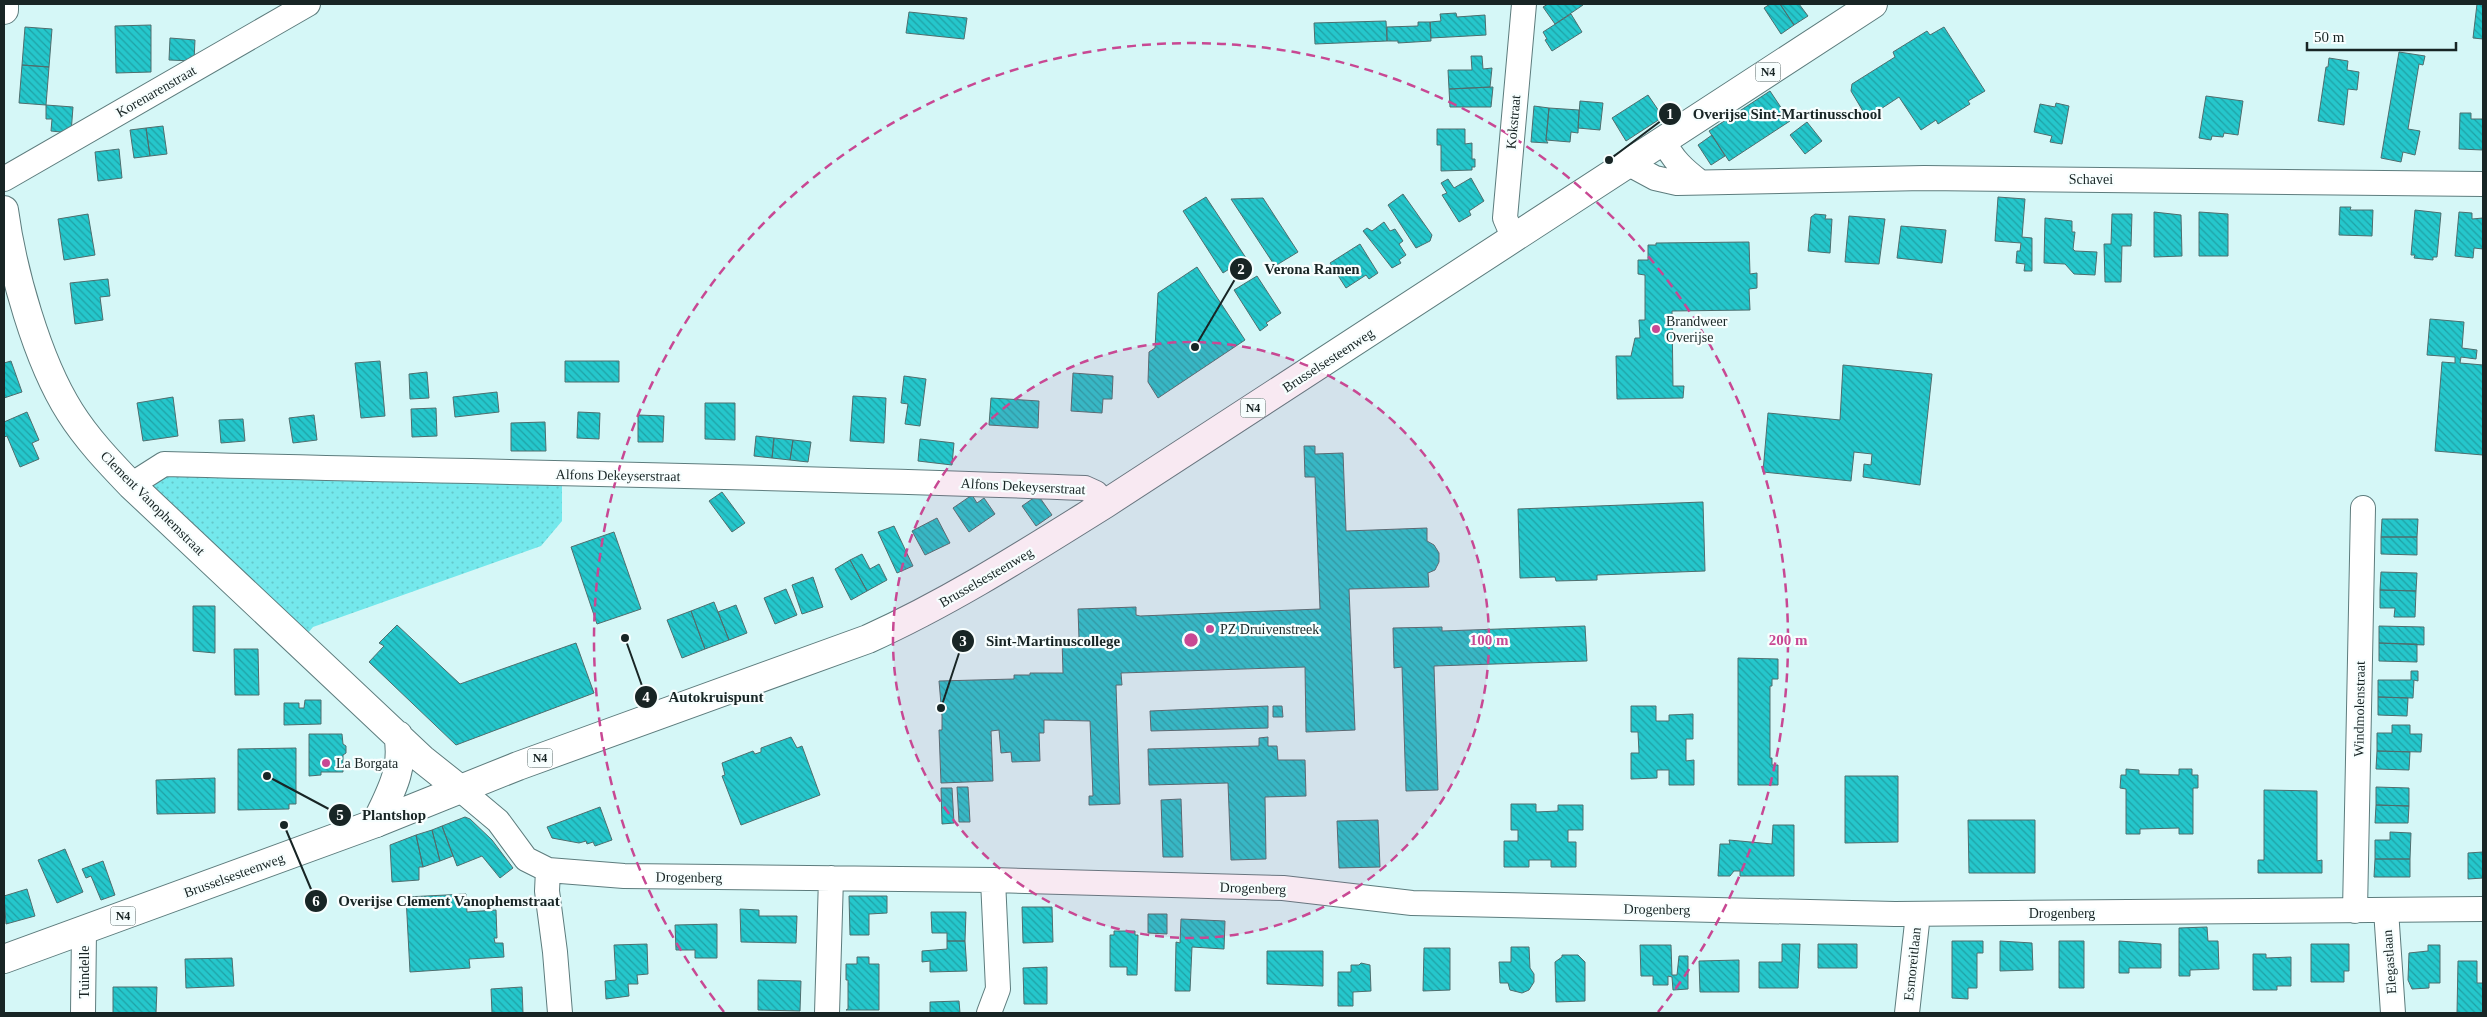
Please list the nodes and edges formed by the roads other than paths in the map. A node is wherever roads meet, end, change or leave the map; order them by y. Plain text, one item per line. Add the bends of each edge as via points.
1 (4, 4) edge
2 (308, 4) edge
3 (1524, 4) edge
4 (1873, 4) edge
5 (4, 10) edge
6 (1664, 141) junction
7 (1629, 164) junction
8 (4, 178) edge
9 (1700, 182) junction
10 (2483, 184) edge
11 (4, 210) edge
12 (1514, 239) junction
13 (131, 485) junction
14 (1105, 504) junction
15 (2363, 508) dead end
16 (398, 735) junction
17 (461, 790) junction
18 (376, 823) junction
19 (548, 870) junction
20 (831, 878) junction
21 (993, 880) junction
22 (2355, 910) junction
23 (2386, 910) junction
24 (2483, 910) edge
25 (1918, 914) junction
26 (84, 930) junction
27 (4, 959) edge
28 (83, 1013) edge
29 (560, 1013) edge
30 (827, 1013) edge
31 (989, 1013) edge
32 (1907, 1013) edge
33 (2393, 1013) edge

1 - 5 main road
2 - 8 street, Korenarenstraat
3 - 12 street, Kokstraat via 1505,218
4 - 6 main road, Brusselsesteenweg / N4
6 - 7 main road, Brusselsesteenweg / N4
6 - 9 street via 1683,170
7 - 9 street, Schavei via 1655,178 1677,183
7 - 12 main road, Brusselsesteenweg / N4
9 - 10 street, Schavei via 1934,178
11 - 13 main road, Clement Vanophemstraat via 20,285 47,366 81,428
12 - 14 main road, Brusselsesteenweg / N4
13 - 14 street, Alfons Dekeyserstraat via 164,464 844,478 1085,488 1096,493
13 - 16 main road, Clement Vanophemstraat
14 - 17 main road, Brusselsesteenweg / N4 via 976,585 868,639 518,766
15 - 22 street, Windmolenstraat
16 - 17 main road, Clement Vanophemstraat
16 - 18 main road via 402,753 399,767
17 - 18 main road, Brusselsesteenweg / N4
17 - 19 street via 498,821 526,859
18 - 26 main road, Brusselsesteenweg / N4
19 - 20 street, Drogenberg via 624,876
19 - 29 street via 547,891
20 - 21 street, Drogenberg
20 - 30 street
21 - 25 street, Drogenberg via 1283,888 1412,903
21 - 31 street via 998,989
22 - 23 street, Drogenberg
22 - 25 street, Drogenberg
23 - 24 street, Drogenberg
23 - 33 street, Elegastlaan
25 - 32 street, Esmoreitlaan
26 - 27 main road, Brusselsesteenweg / N4
26 - 28 street, Tuindelle

